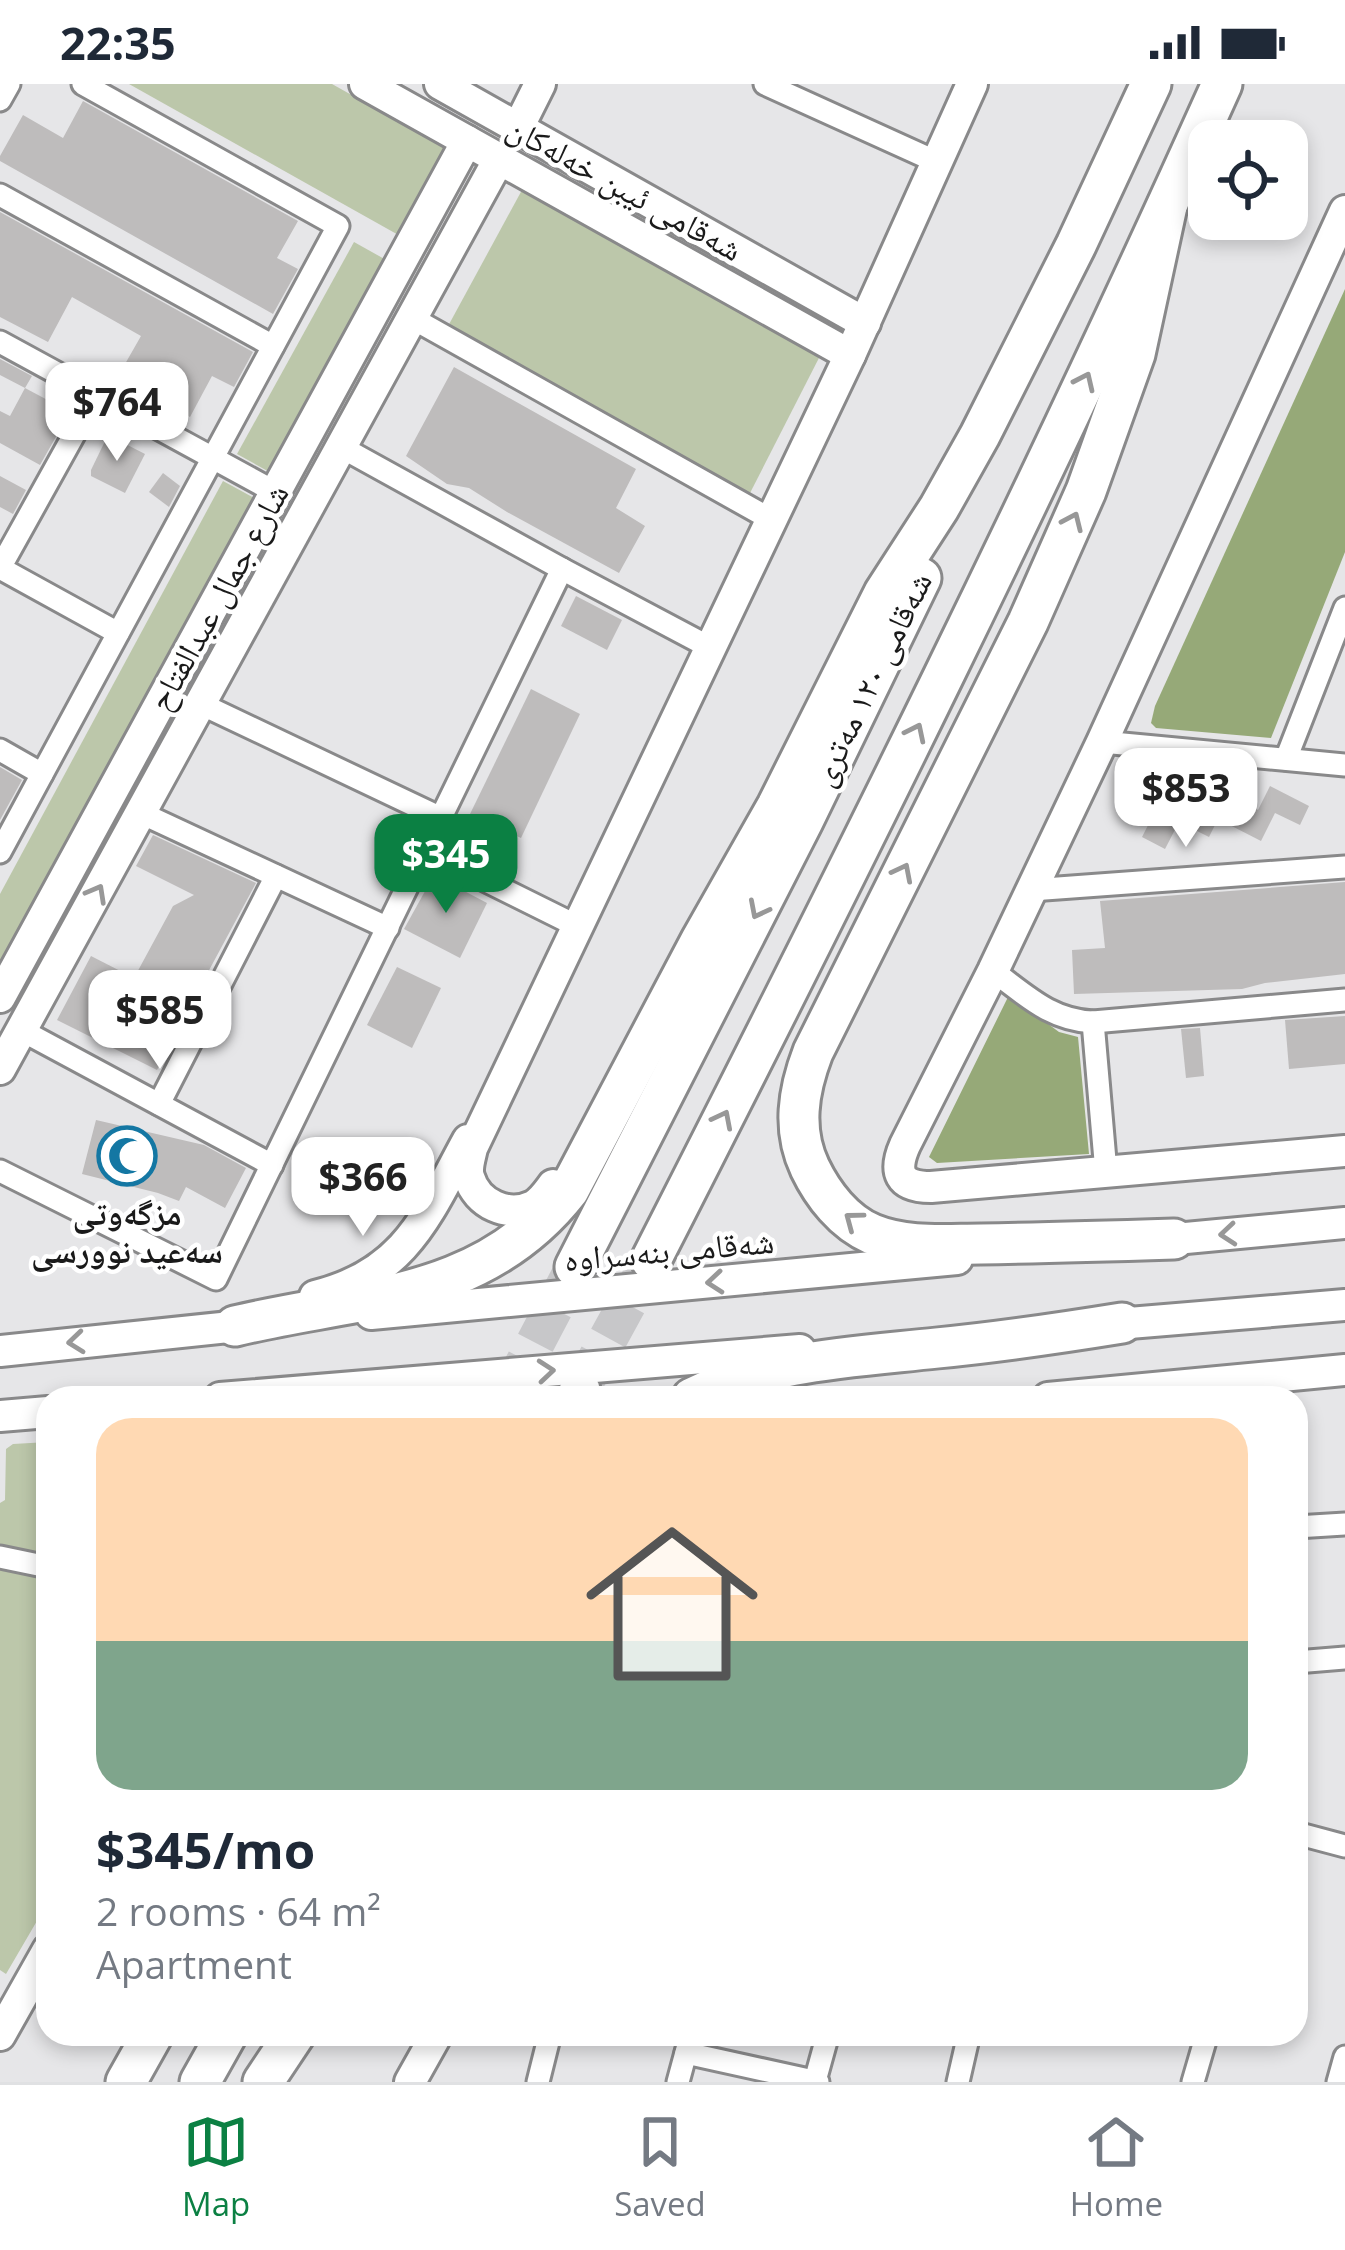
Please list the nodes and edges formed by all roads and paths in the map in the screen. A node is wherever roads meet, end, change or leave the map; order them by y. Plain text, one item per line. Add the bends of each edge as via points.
1 (9, 84) edge
2 (83, 84) edge
3 (365, 84) edge
4 (440, 84) edge
5 (540, 84) edge
6 (972, 84) edge
7 (1151, 84) edge
8 (1222, 84) edge
9 (778, 87) edge
10 (486, 95) edge
11 (0, 100) edge
12 (518, 128) junction
13 (467, 141) junction
14 (499, 159) junction
15 (938, 162) junction
16 (0, 195) edge
17 (1167, 206) junction
18 (1345, 211) edge
19 (412, 318) junction
20 (865, 323) junction
21 (0, 342) edge
22 (273, 346) junction
23 (850, 355) junction
24 (96, 394) junction
25 (341, 447) junction
26 (213, 458) junction
27 (277, 493) junction
28 (772, 520) junction
29 (562, 569) junction
30 (1345, 608) edge
31 (118, 633) junction
32 (711, 648) junction
33 (201, 704) junction
34 (1102, 742) junction
35 (137, 748) junction
36 (0, 750) edge
37 (1286, 759) junction
38 (167, 764) junction
39 (1345, 764) edge
40 (42, 774) junction
41 (141, 813) junction
42 (441, 818) junction
43 (427, 851) junction
44 (0, 852) edge
45 (1345, 868) edge
46 (276, 876) junction
47 (1031, 890) junction
48 (577, 926) junction
49 (388, 928) junction
50 (993, 971) junction
51 (0, 997) edge
52 (1345, 1000) edge
53 (1093, 1022) junction
54 (22, 1030) junction
55 (654, 1031) junction
56 (514, 1056) junction
57 (0, 1069) edge
58 (159, 1104) junction
59 (1345, 1151) edge
60 (272, 1165) junction
61 (0, 1171) edge
62 (1106, 1172) junction
63 (1345, 1223) edge
64 (1174, 1239) junction
65 (651, 1260) tunnel mouth
66 (575, 1267) tunnel mouth
67 (1345, 1305) edge
68 (1122, 1323) junction
69 (235, 1326) junction
70 (145, 1335) junction
71 (0, 1351) edge
72 (1345, 1370) edge
73 (364, 1386) edge
74 (719, 1386) edge
75 (1182, 1386) edge
76 (1345, 1524) edge
77 (1308, 1526) edge
78 (0, 1557) edge
79 (36, 1564) edge
80 (1345, 1658) edge
81 (1308, 1661) edge
82 (1308, 1836) edge
83 (1345, 1846) edge
84 (36, 1971) edge
85 (0, 2035) edge
86 (124, 2046) edge
87 (146, 2046) edge
88 (220, 2046) edge
89 (287, 2046) edge
90 (430, 2046) edge
91 (547, 2046) edge
92 (687, 2046) edge
93 (698, 2046) edge
94 (825, 2046) edge
95 (967, 2046) edge
96 (1204, 2046) edge
97 (1345, 2057) edge
98 (104, 2082) edge
99 (126, 2082) edge
100 (200, 2082) edge
101 (263, 2082) edge
102 (410, 2082) edge
103 (538, 2082) edge
104 (678, 2082) edge
105 (817, 2082) edge
106 (958, 2082) edge
107 (1193, 2082) edge
108 (1338, 2082) edge

1 - 11 street
2 - 22 street via 338,226
3 - 13 main road, شەقامی ئیبن خەلەکان
4 - 10 main road, شەقامی ئیبن خەلەکان
5 - 12 main road
6 - 15 main road
7 - 55 highway via 980,435 884,592
7 -> 66 highway, شەقامی ١٢٠ مەتری via 885,653
8 - 17 highway, شەقامی ١٢٠ مەتری
9 - 15 street
10 - 12 main road, شەقامی ئیبن خەلەکان
12 - 20 main road, شەقامی ئیبن خەلەکان
13 - 14 main road, شەقامی ئیبن خەلەکان
13 - 27 main road, شارع جمال عبدالفتاح
14 - 19 main road, شارع جمال عبدالفتاح
14 - 23 main road, شەقامی ئیبن خەلەکان
15 - 20 main road
16 - 22 street
64 -> 17 highway via 917,1244 872,1234 820,1186 804,1154 798,1109 813,1052 1086,490 1135,354
65 -> 17 highway, شەقامی ١٢٠ مەتری via 933,698
18 - 34 main road
19 - 25 main road, شارع جمال عبدالفتاح
19 - 28 street
20 - 23 main road
21 - 24 street
22 - 26 street
23 - 28 main road
24 - 26 street
24 - 31 street via 0,568
25 - 29 street
25 - 33 main road, شارع جمال عبدالفتاح
26 - 27 street
26 - 31 street
27 - 35 main road, شارع جمال عبدالفتاح
28 - 32 main road
29 - 32 street
29 - 42 street
30 - 37 street
31 - 40 street
32 - 48 main road
33 - 38 main road, شارع جمال عبدالفتاح
33 - 42 street
34 - 37 street
34 - 47 main road
35 - 38 main road
35 - 51 main road, شارع جمال عبدالفتاح
36 - 40 street
37 - 39 street
38 - 41 main road, شارع جمال عبدالفتاح
40 - 44 street
41 - 46 street
54 -> 41 main road, شارع جمال عبدالفتاح
42 - 43 street
43 - 48 street
43 - 49 street
45 - 47 street
46 - 49 street
46 - 58 street
47 - 50 main road
48 - 56 main road
49 - 60 street
50 - 53 street via 1055,1016
50 - 62 main road via 904,1145 902,1178 931,1187
52 - 53 street
53 - 62 street
54 - 57 main road, شارع جمال عبدالفتاح
54 - 58 street
55 - 56 main road via 550,1189 516,1210 483,1198 468,1166
55 - 69 highway via 569,1190 522,1239 440,1282
56 - 70 main road via 409,1243 376,1270 323,1294
58 - 60 street
59 - 62 main road
60 - 61 street via 216,1280
63 -> 64 main road, شەقامی بنەسراوە
64 -> 69 main road, شەقامی بنەسراوە
67 - 68 main road
73 -> 68 main road
68 - 74 highway via 771,1368
69 - 70 main road, شەقامی بنەسراوە
70 -> 71 main road, شەقامی بنەسراوە
72 - 75 main road
76 - 77 street
78 - 79 street
80 - 81 street
82 - 83 street
84 - 85 main road
86 - 98 highway
87 - 99 highway
88 - 100 highway
89 - 101 highway
90 - 102 main road
91 - 103 street
92 - 104 street
93 - 105 street
94 - 105 street
95 - 106 street
96 - 107 street
97 - 108 street

